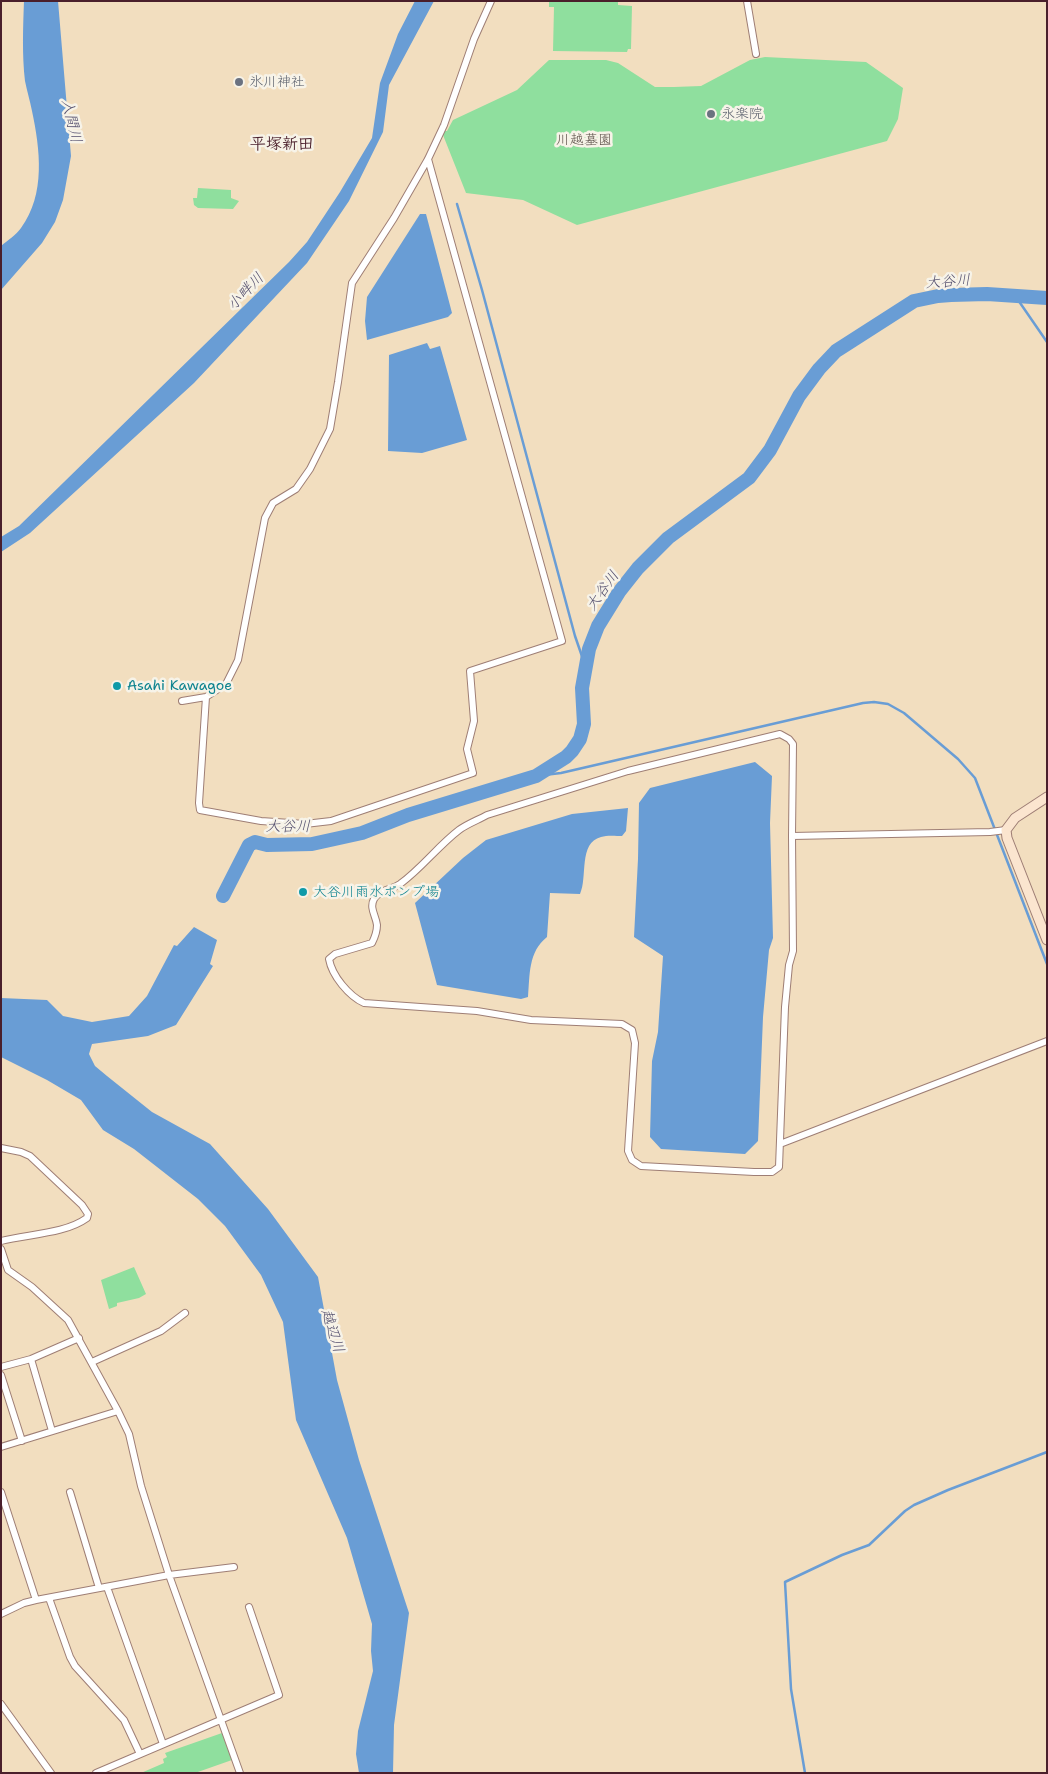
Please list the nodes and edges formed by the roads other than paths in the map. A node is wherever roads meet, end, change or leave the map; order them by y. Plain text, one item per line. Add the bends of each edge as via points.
1 (492, 1) edge
2 (747, 1) edge
3 (756, 54) dead end
4 (428, 159) junction
5 (206, 697) junction
6 (182, 701) dead end
7 (1047, 797) edge
8 (1006, 830) junction
9 (792, 836) junction
10 (1047, 940) edge
11 (1047, 1041) edge
12 (780, 1144) junction
13 (1, 1148) edge
14 (1, 1242) edge
15 (1, 1249) edge
16 (185, 1313) dead end
17 (79, 1338) junction
18 (31, 1360) junction
19 (92, 1362) junction
20 (1, 1367) edge
21 (1, 1375) edge
22 (118, 1411) junction
23 (52, 1431) junction
24 (22, 1440) junction
25 (1, 1447) edge
26 (1, 1492) edge
27 (70, 1492) dead end
28 (234, 1567) dead end
29 (169, 1575) junction
30 (107, 1587) junction
31 (99, 1588) junction
32 (49, 1598) junction
33 (36, 1600) junction
34 (250, 1607) dead end
35 (1, 1614) edge
36 (1, 1704) edge
37 (221, 1719) junction
38 (163, 1744) junction
39 (140, 1754) junction
40 (51, 1773) edge
41 (96, 1773) edge
42 (240, 1773) edge

1 - 4 street
2 - 3 street
4 - 5 street via 352,283 330,429 296,489 272,503 265,518 238,660 226,684
4 - 5 street via 562,641 470,671 474,721 467,749 473,773 331,820 305,824 261,821 200,810
5 - 6 street
7 - 8 street via 1015,818
8 - 9 street
8 - 10 street
9 - 12 street via 793,951 788,965 785,1007
9 - 12 street via 793,744 780,734 628,771 487,816 460,829 410,876 394,888 378,893 372,901 377,924 372,943 335,954 329,960 336,976 357,1000 364,1003 477,1011 531,1020 622,1024 632,1030 635,1043 628,1151 632,1160 641,1166 772,1172 779,1167
11 - 12 street
13 - 14 street via 30,1156 88,1214 88,1218 64,1228
15 - 17 street via 8,1270 68,1320
16 - 19 street via 162,1331
17 - 18 street
17 - 19 street
18 - 20 street
18 - 23 street
19 - 22 street
21 - 24 street
22 - 23 street
22 - 29 street via 129,1434
23 - 24 street
24 - 25 street
26 - 33 street
27 - 31 street
28 - 29 street
29 - 30 street
29 - 37 street
30 - 31 street
30 - 38 street
31 - 32 street
32 - 33 street
32 - 39 street via 75,1666 124,1720
33 - 35 street
34 - 37 street via 279,1695
36 - 40 street
37 - 38 street
37 - 42 street
38 - 39 street
39 - 41 street

